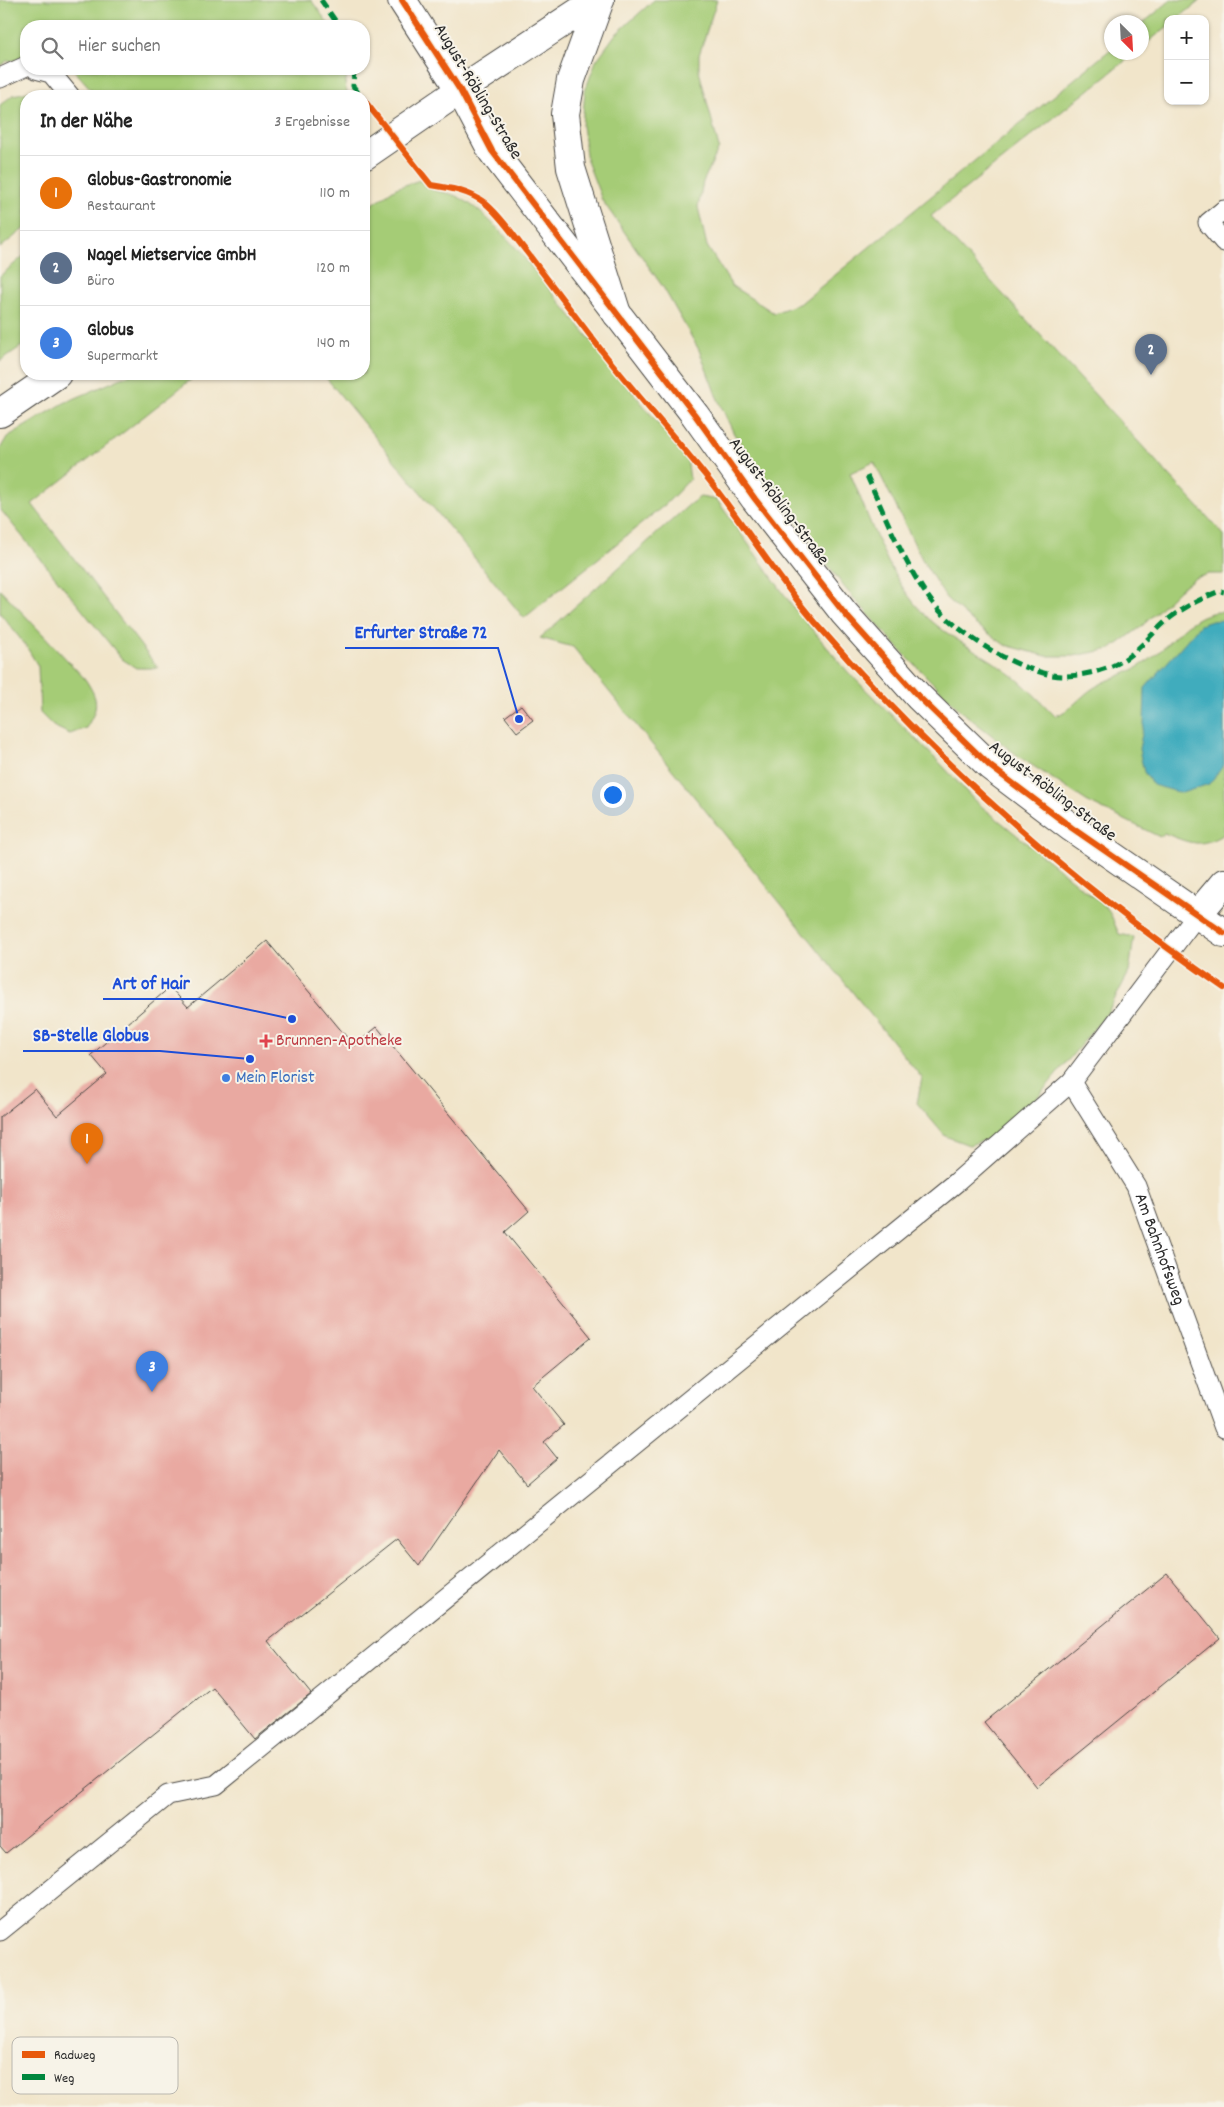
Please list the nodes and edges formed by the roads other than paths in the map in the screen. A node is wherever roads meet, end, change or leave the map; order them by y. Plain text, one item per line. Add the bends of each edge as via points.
1 (402, 0) edge
2 (598, 0) edge
3 (20, 69) edge
4 (53, 75) edge
5 (0, 78) edge
6 (65, 90) edge
7 (460, 90) junction
8 (370, 152) edge
9 (1224, 210) edge
10 (1224, 242) edge
11 (617, 314) junction
12 (48, 380) edge
13 (0, 413) edge
14 (1224, 883) edge
15 (1197, 915) junction
16 (1224, 933) edge
17 (1071, 1082) junction
18 (1224, 1428) edge
19 (0, 1931) edge

1 - 7 main road, August-Röbling-Straße
2 - 7 main road
2 - 11 main road via 571,80 565,114 571,168
3 - 5 lane
4 - 6 lane
7 - 8 main road
7 - 11 main road, August-Röbling-Straße via 492,152
9 - 10 lane via 1208,223
11 - 15 main road, August-Röbling-Straße via 844,613 919,697 990,766 1080,834
12 - 13 main road
14 - 15 main road
15 - 16 main road, August-Röbling-Straße
15 - 17 lane
17 - 18 lane, Am Bahnhofsweg via 1136,1186
17 - 19 lane via 957,1182 216,1785 168,1794

